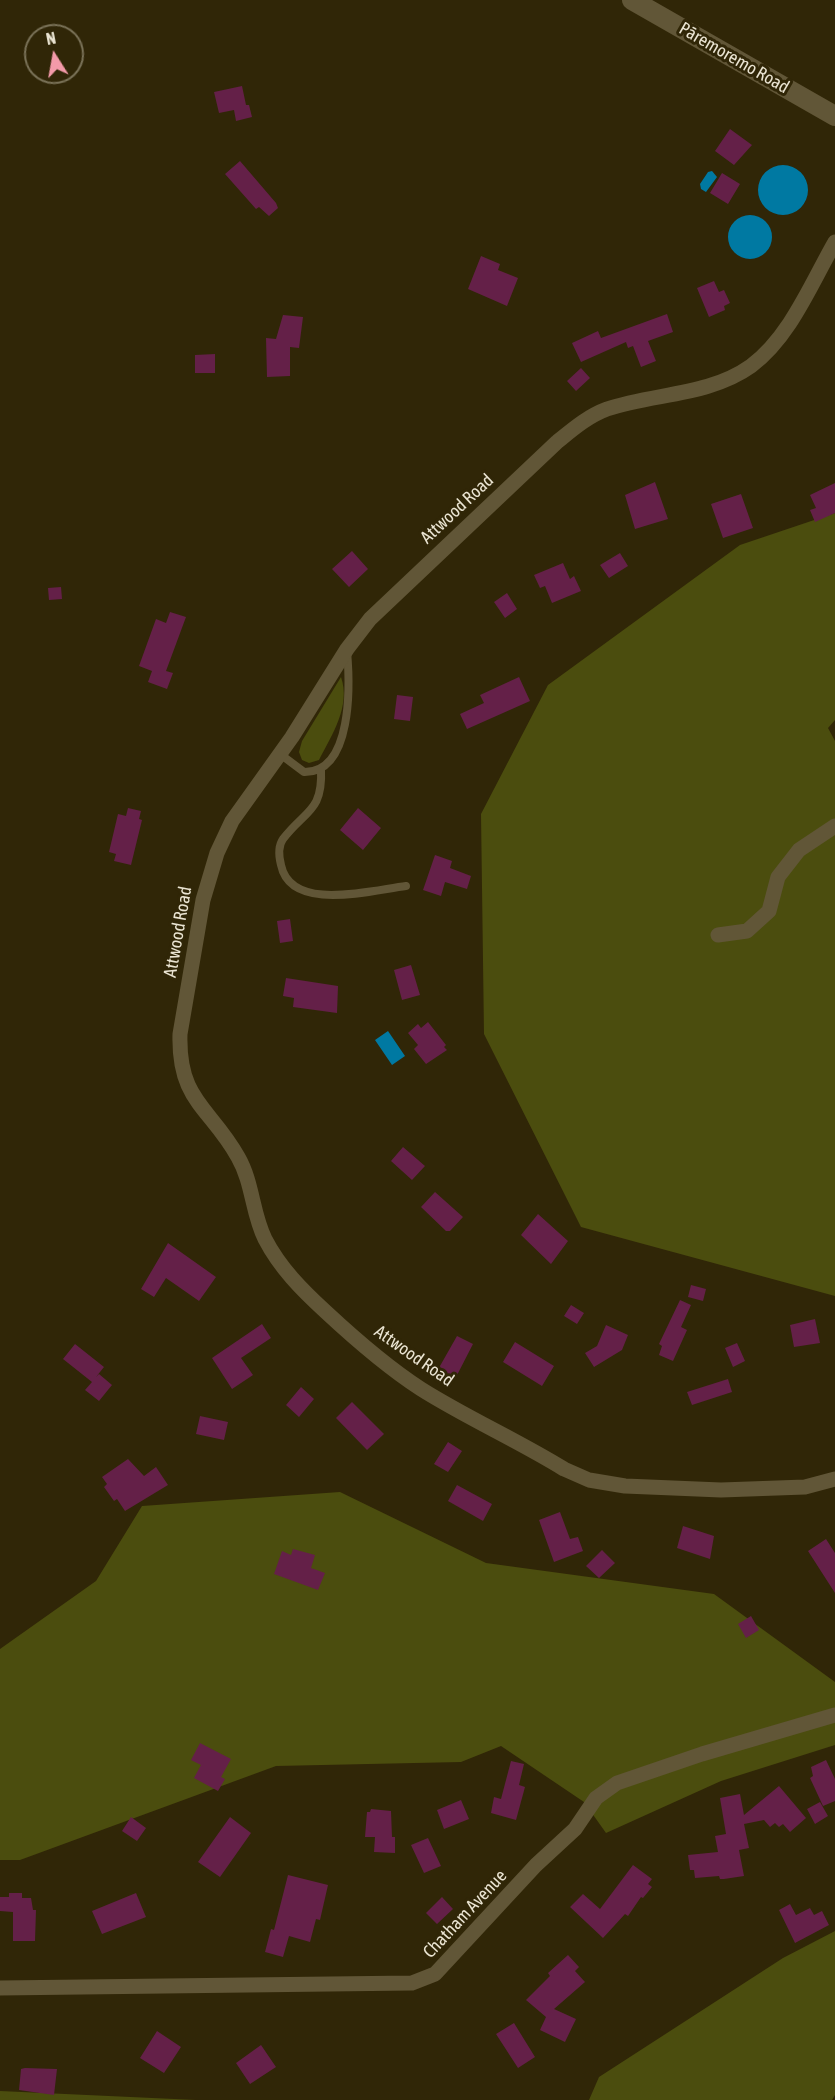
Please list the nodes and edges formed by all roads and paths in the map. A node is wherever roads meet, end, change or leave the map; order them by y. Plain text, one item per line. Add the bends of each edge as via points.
1 (632, 0) edge
2 (835, 116) edge
3 (835, 242) edge
4 (347, 649) junction
5 (280, 754) junction
6 (321, 769) junction
7 (835, 826) edge
8 (406, 886) dead end
9 (718, 935) dead end
10 (835, 1479) edge
11 (835, 1715) edge
12 (0, 1988) edge

1 - 2 street, Pāremoremo Road
3 - 4 street, Attwood Road via 786,328 751,366 722,382 621,405 582,422 397,592
4 - 5 street, Attwood Road
4 - 6 lane via 350,697 345,726 336,749
5 - 6 lane via 304,772
5 - 10 street, Attwood Road via 232,821 214,860 199,917 180,1055 183,1078 248,1174 265,1239 294,1283 349,1333 421,1389 589,1480 625,1486 722,1490 805,1487
6 - 8 lane via 322,790 315,806 281,840 281,869 292,886 307,894 332,895
7 - 9 street via 800,850 778,878 770,911 747,931
11 - 12 street, Chatham Avenue via 617,1784 596,1798 575,1829 435,1974 412,1983

